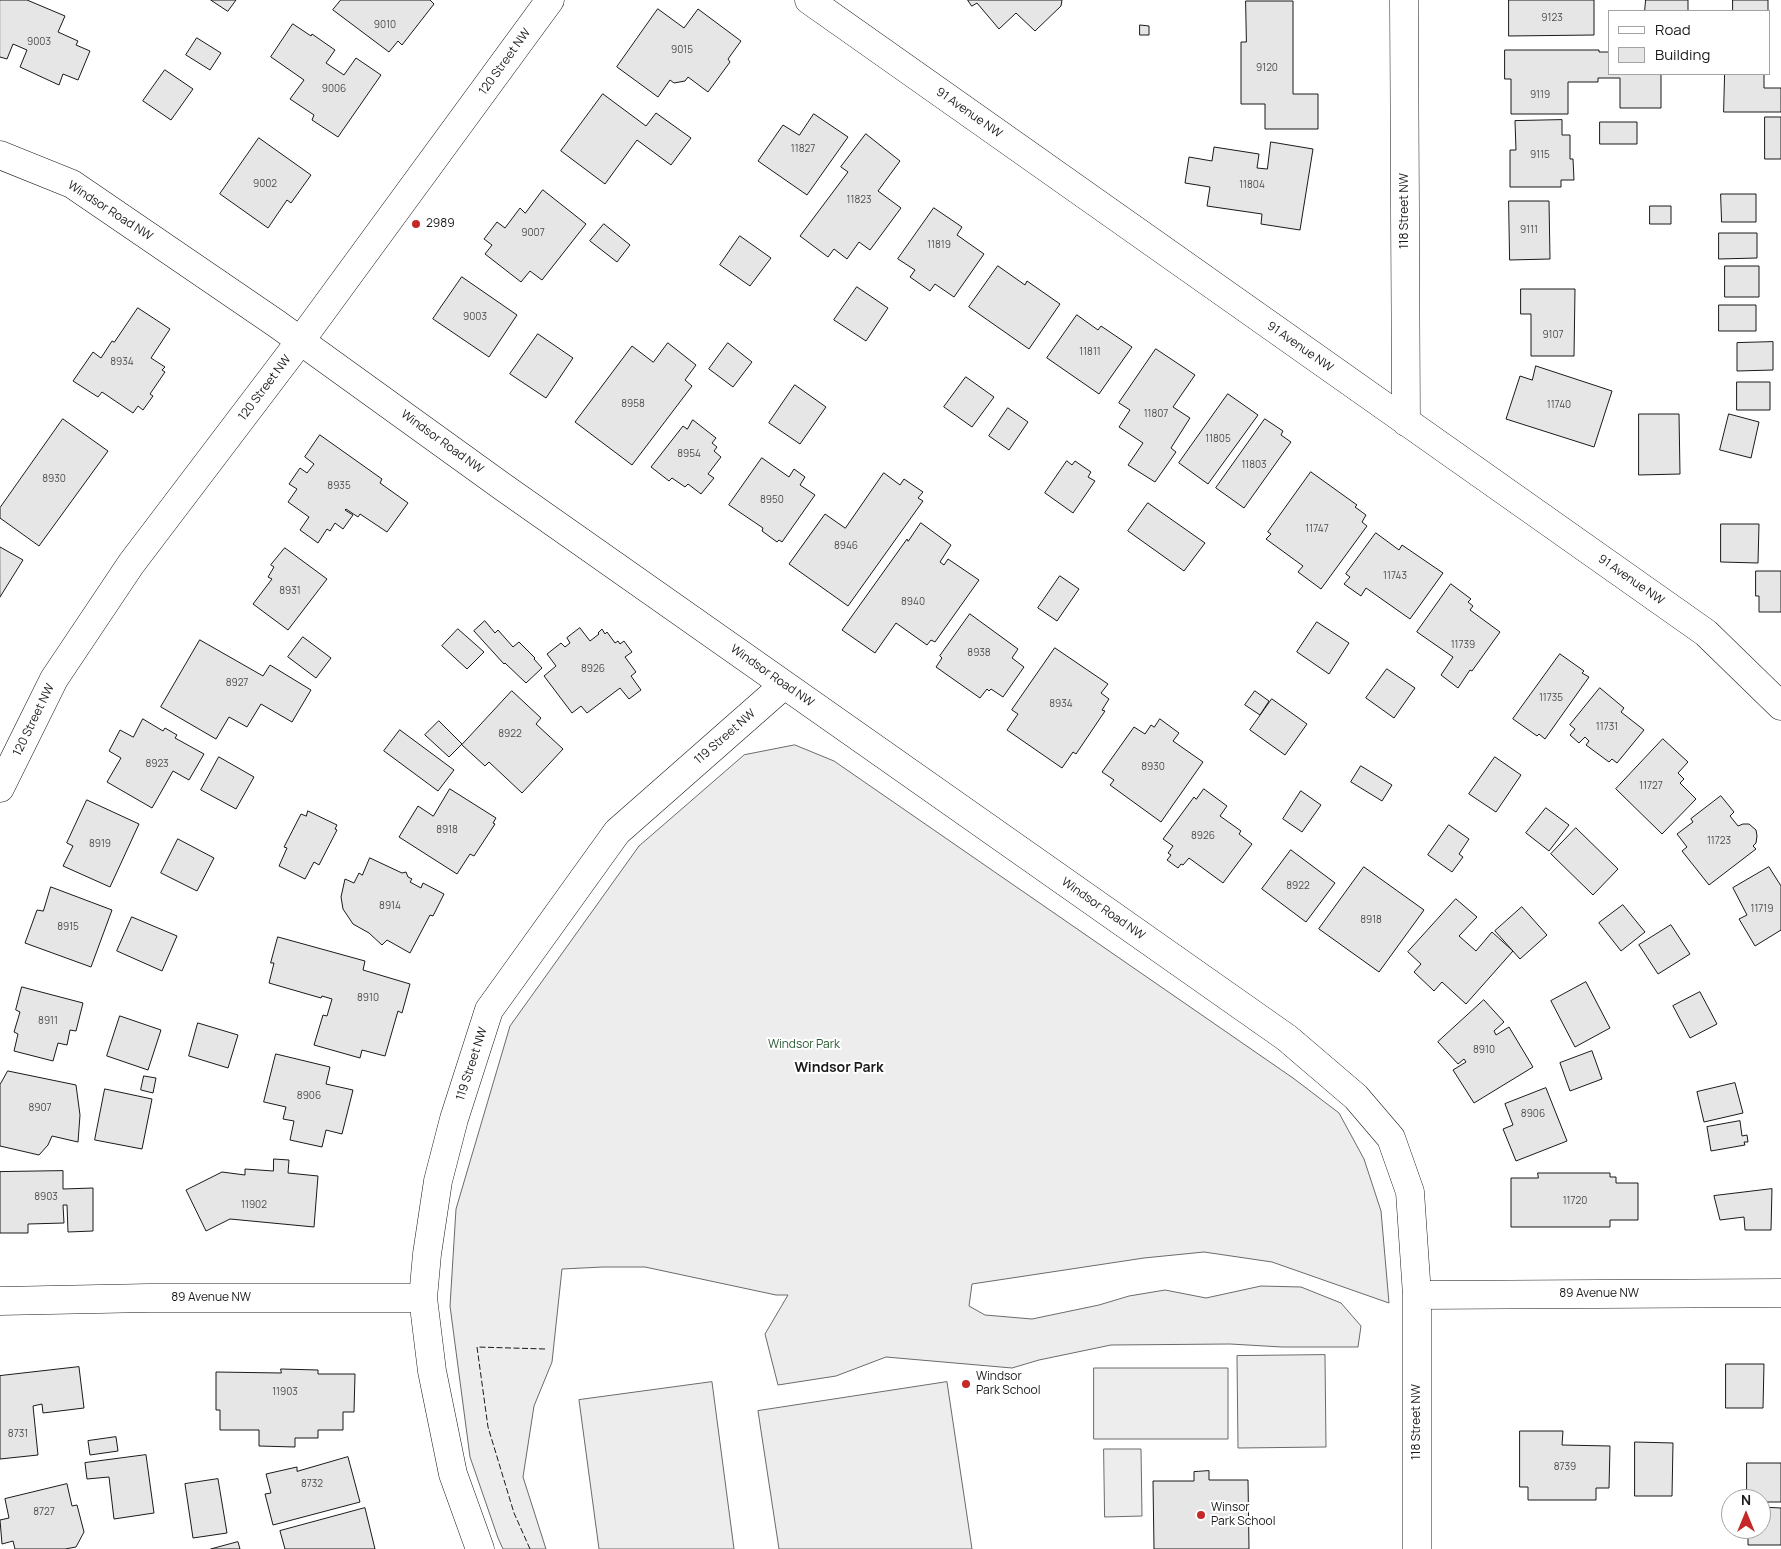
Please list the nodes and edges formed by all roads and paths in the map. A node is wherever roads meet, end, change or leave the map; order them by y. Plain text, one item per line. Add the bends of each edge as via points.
1 (550, 0) edge
2 (809, 0) edge
3 (1404, 0) edge
4 (0, 154) edge
5 (301, 340) junction
6 (1406, 422) junction
7 (784, 685) junction
8 (1781, 706) edge
9 (0, 788) edge
10 (1781, 1293) edge
11 (1417, 1295) junction
12 (423, 1298) junction
13 (0, 1301) edge
14 (480, 1549) edge
15 (1418, 1549) edge

1 - 5 street, 120 Street NW
2 - 6 street, 91 Avenue NW
3 - 6 street, 118 Street NW
4 - 5 street, Windsor Road NW via 72,184
5 - 7 street, Windsor Road NW
5 - 9 street, 120 Street NW via 136,556 54,679
6 - 8 street, 91 Avenue NW via 1706,633
7 - 11 street, Windsor Road NW via 1287,1038 1356,1097 1391,1138 1410,1192
7 - 12 street, 119 Street NW via 617,832 489,1010 438,1181
10 - 11 street, 89 Avenue NW
11 - 15 street, 118 Street NW
12 - 13 street, 89 Avenue NW
12 - 14 street, 119 Street NW via 432,1371 453,1474

